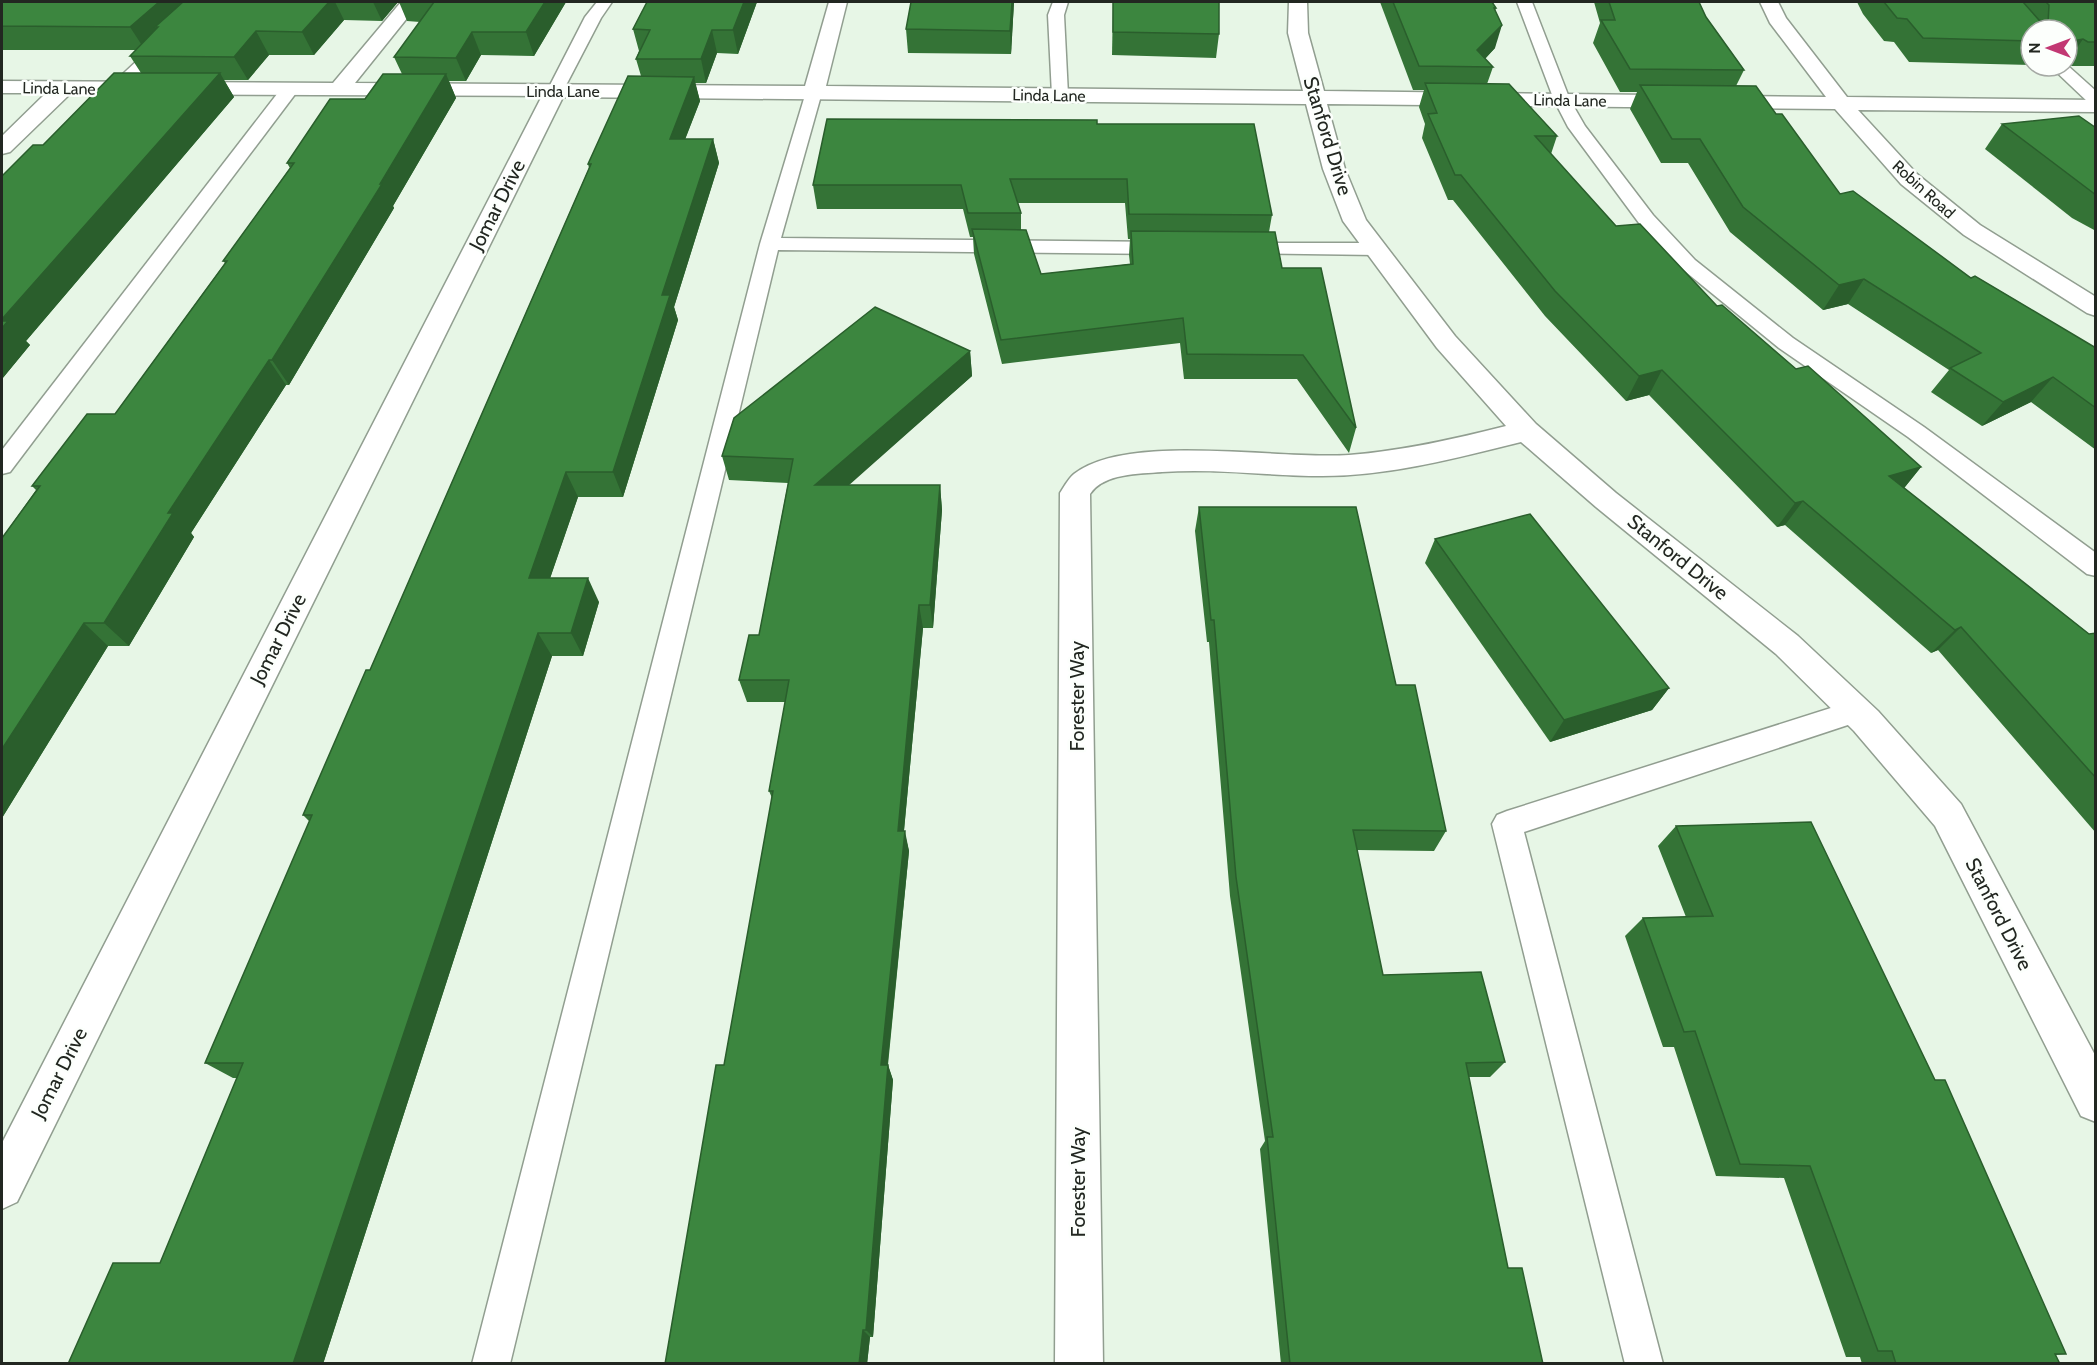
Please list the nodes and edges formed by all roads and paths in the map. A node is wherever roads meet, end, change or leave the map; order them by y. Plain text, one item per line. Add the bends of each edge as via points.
1 (208, 2) edge
2 (411, 2) edge
3 (604, 2) edge
4 (838, 2) edge
5 (1060, 2) edge
6 (1298, 2) edge
7 (1524, 2) edge
8 (1768, 2) edge
9 (2071, 78) edge
10 (2, 87) edge
11 (63, 88) junction
12 (117, 88) junction
13 (290, 88) junction
14 (339, 88) junction
15 (555, 91) junction
16 (814, 92) junction
17 (1060, 95) junction
18 (1316, 98) junction
19 (1562, 100) junction
20 (2096, 100) edge
21 (1841, 103) junction
22 (2096, 106) edge
23 (2, 147) edge
24 (770, 244) junction
25 (1189, 248) edge
26 (1224, 249) edge
27 (1376, 249) junction
28 (2096, 308) edge
29 (1526, 431) junction
30 (2, 466) edge
31 (2096, 567) edge
32 (1856, 711) junction
33 (2096, 1101) edge
34 (2, 1187) edge
35 (491, 1364) edge
36 (1079, 1364) edge
37 (1644, 1364) edge

1 - 12 lane
2 - 14 street
3 - 15 lane
4 - 16 street
5 - 17 lane via 1056,15
6 - 18 street, Stanford Drive via 1298,33
7 - 19 lane
8 - 21 street, Robin Road
9 - 20 lane
10 - 11 street, Linda Lane
11 - 12 street, Linda Lane
11 - 23 street
12 - 13 street, Linda Lane
13 - 14 street, Linda Lane
13 - 30 lane
14 - 15 street, Linda Lane
15 - 16 street, Linda Lane
15 - 34 street, Jomar Drive
16 - 17 street, Linda Lane
16 - 24 lane
17 - 18 street, Linda Lane
18 - 19 street, Linda Lane
18 - 27 street, Stanford Drive via 1334,169 1355,221
19 - 21 street, Linda Lane
19 - 31 lane via 1577,127 1646,219 1688,264 1786,343 1916,432
21 - 22 street, Linda Lane
21 - 28 street, Robin Road via 1909,179 1963,223
24 - 25 lane
24 - 35 lane
26 - 27 lane
27 - 29 street, Stanford Drive via 1446,342
29 - 32 street, Stanford Drive via 1787,645
29 - 36 street, Forester Way via 1452,450 1345,466 1163,461 1111,468 1083,480 1075,493
32 - 33 street, Stanford Drive via 1948,815
32 - 37 lane via 1507,824

